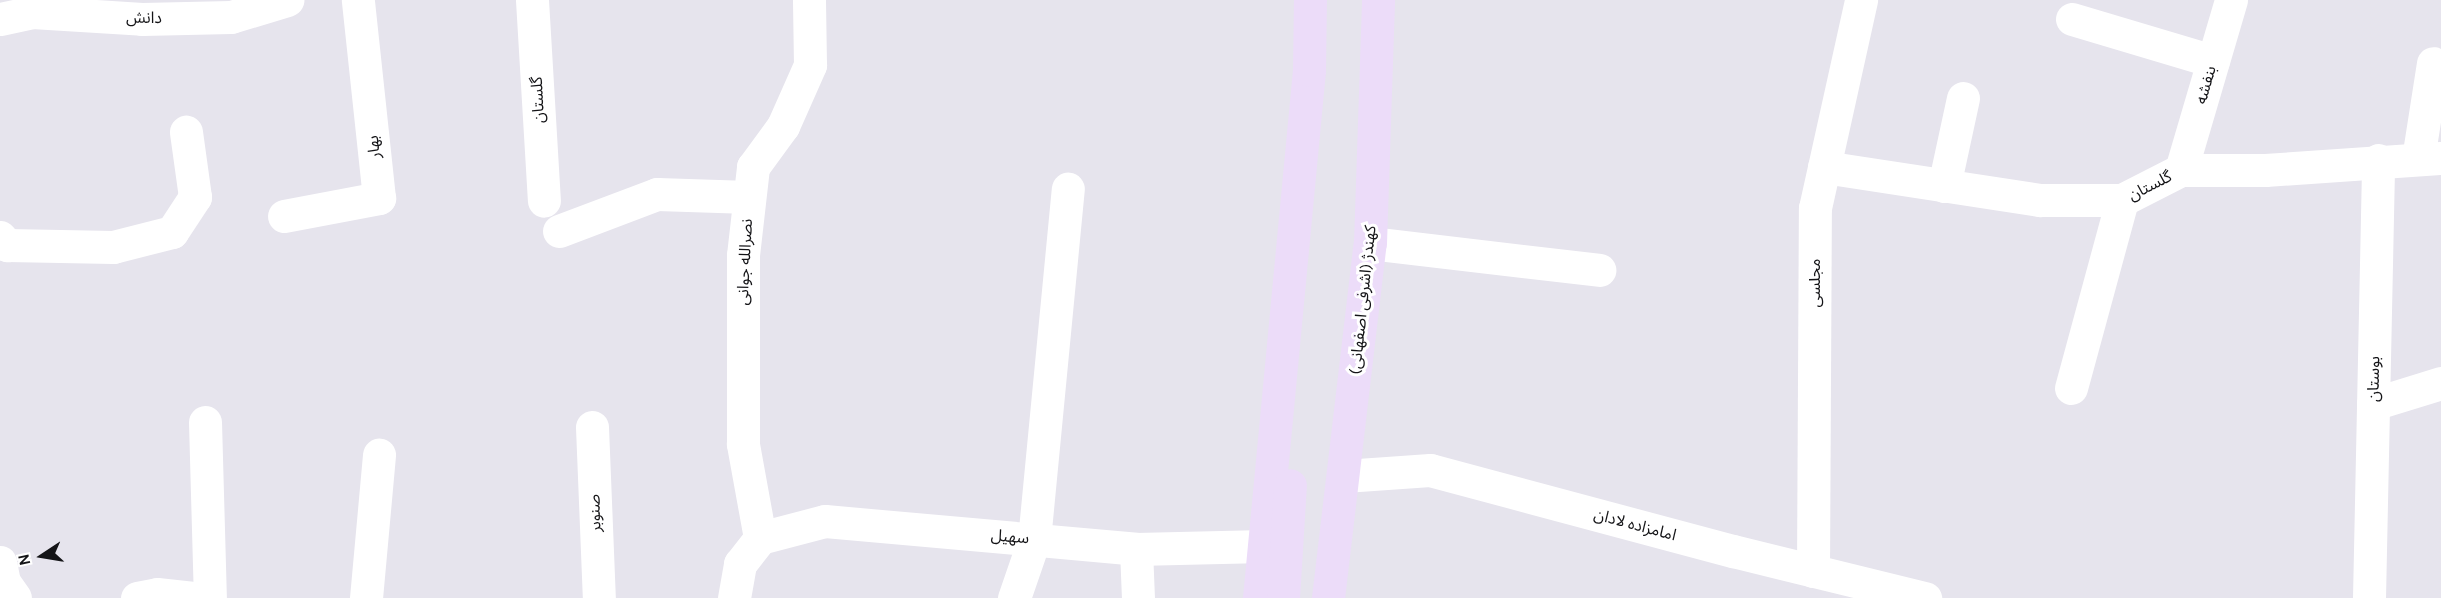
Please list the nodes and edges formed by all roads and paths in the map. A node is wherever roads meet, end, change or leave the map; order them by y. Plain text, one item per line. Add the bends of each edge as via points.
1 (287, 0) edge
2 (358, 0) edge
3 (532, 0) edge
4 (809, 0) edge
5 (1310, 0) edge
6 (1378, 0) edge
7 (1861, 0) edge
8 (2231, 0) edge
9 (0, 19) edge
10 (2072, 19) dead end
11 (2213, 61) junction
12 (2433, 63) dead end
13 (1963, 98) dead end
14 (186, 132) dead end
15 (2430, 158) edge
16 (2378, 160) junction
17 (1824, 168) junction
18 (2181, 170) junction
19 (1944, 186) junction
20 (1068, 189) dead end
21 (749, 197) junction
22 (2122, 200) junction
23 (544, 201) dead end
24 (284, 216) dead end
25 (559, 231) dead end
26 (0, 237) edge
27 (1370, 243) junction
28 (1599, 270) dead end
29 (2441, 383) edge
30 (2071, 388) dead end
31 (2373, 404) junction
32 (205, 422) dead end
33 (1276, 424) junction
34 (592, 427) dead end
35 (379, 455) dead end
36 (1344, 476) junction
37 (760, 538) junction
38 (1034, 540) junction
39 (1264, 546) junction
40 (1136, 549) junction
41 (0, 562) edge
42 (1813, 571) junction
43 (1851, 589) edge
44 (15, 598) edge
45 (136, 598) edge
46 (196, 598) edge
47 (210, 598) edge
48 (366, 598) edge
49 (599, 598) edge
50 (734, 598) edge
51 (1014, 598) edge
52 (1138, 598) edge
53 (1259, 598) edge
54 (1282, 598) edge
55 (1328, 598) edge
56 (1925, 598) edge
57 (2369, 598) edge

1 - 9 street, دانش via 231,17 142,19 32,12
2 - 24 street, بهار via 379,198
3 - 23 street, گلستان
4 - 21 street, نصرالله جوانی via 810,65 783,126 753,167
5 - 33 main road via 1309,70
6 - 27 main road, کهندژ (اشرفی اصفهانی)
7 - 17 street, مجلسی
8 - 11 street, بنفشه
10 - 11 street
11 - 18 street, بنفشه
12 - 15 street
13 - 19 street
14 - 26 street via 195,197 172,232 113,247 6,245
15 - 16 street, گلستان
16 - 18 street, گلستان via 2265,170
16 - 31 street, بوستان
17 - 19 street, گلستان
17 - 42 street, مجلسی via 1815,208
18 - 22 street, گلستان
19 - 22 street, گلستان via 2040,200
20 - 38 street
21 - 25 street via 657,194
21 - 37 street, نصرالله جوانی via 742,255 743,444
22 - 30 street
27 - 28 street
27 - 36 main road, کهندژ (اشرفی اصفهانی)
29 - 31 street
31 - 57 street, بوستان
32 - 47 street
33 - 39 main road
33 - 54 main road via 1291,459
34 - 49 street, صنوبر
35 - 48 street
36 - 42 street, امامزاده لادان via 1430,470
36 - 55 main road, کهندژ (اشرفی اصفهانی)
37 - 38 street, سهیل via 825,521
37 - 50 street via 740,564
38 - 40 street, سهیل
38 - 51 street
39 - 40 street, سهیل
39 - 53 main road
40 - 52 street
41 - 44 street via 4,582
42 - 43 street, امامزاده لادان
43 - 56 street, امامزاده لادان
45 - 46 street via 157,594

